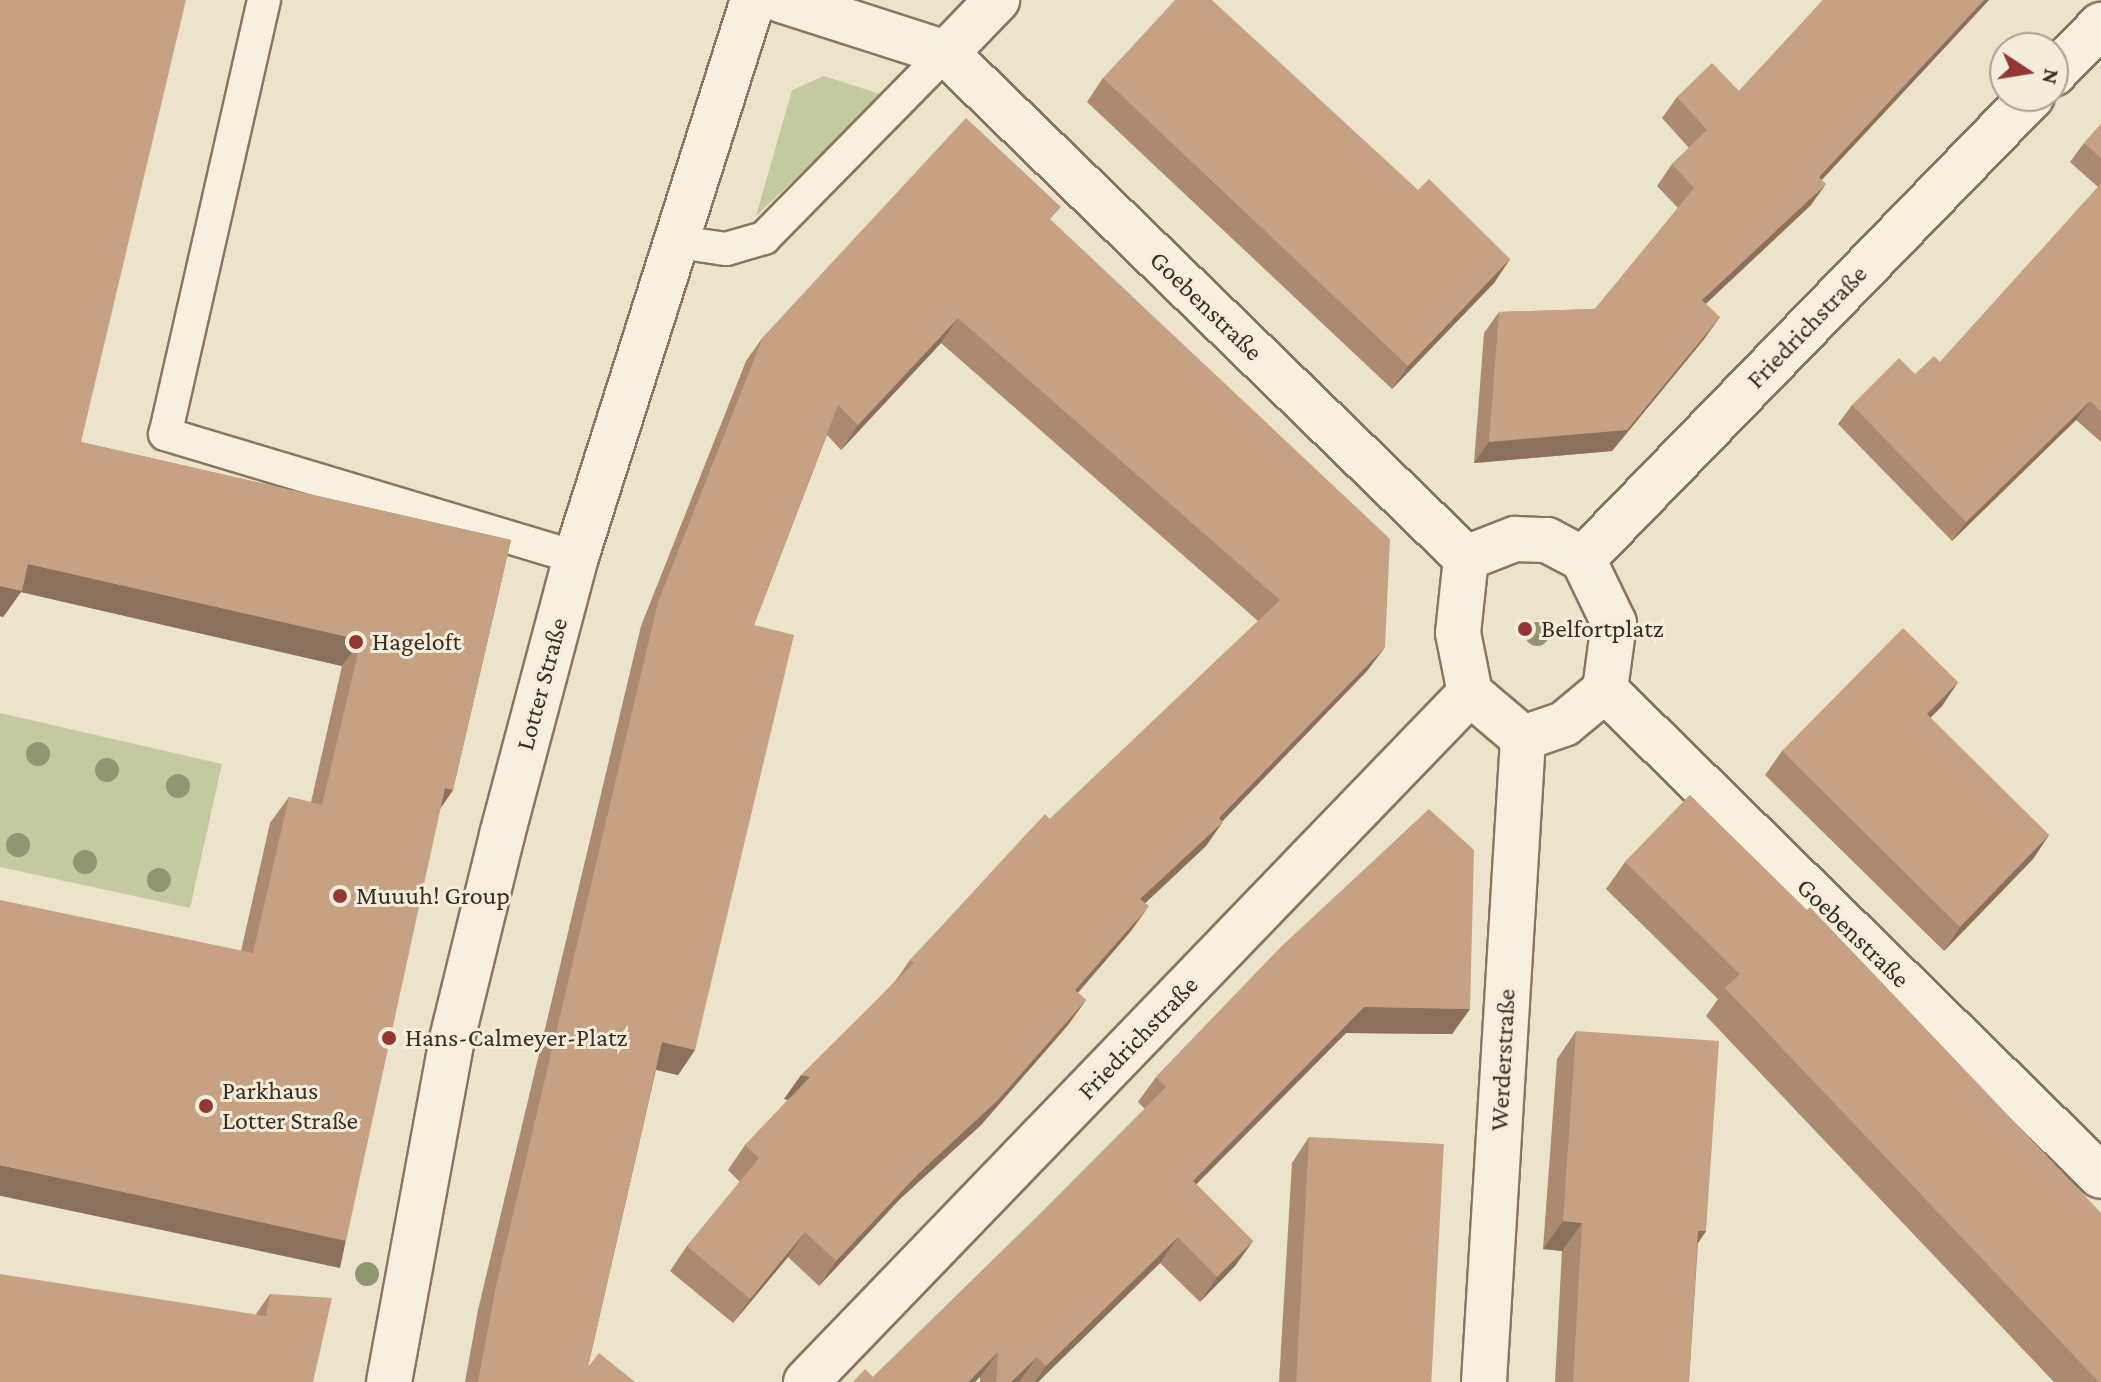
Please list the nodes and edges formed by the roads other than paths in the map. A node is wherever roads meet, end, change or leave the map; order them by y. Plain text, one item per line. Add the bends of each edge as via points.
1 (264, 0) edge
2 (753, 0) edge
3 (781, 0) edge
4 (997, 0) edge
5 (2101, 25) edge
6 (946, 53) junction
7 (2069, 58) edge
8 (2016, 112) edge
9 (678, 242) junction
10 (576, 557) junction
11 (1466, 558) junction
12 (1583, 559) junction
13 (1605, 690) junction
14 (1470, 693) junction
15 (1523, 738) junction
16 (2101, 1176) edge
17 (389, 1382) edge
18 (806, 1382) edge
19 (1484, 1382) edge

1 - 10 lane via 165,434
2 - 9 street, Lotter Straße
3 - 6 street
4 - 6 street
5 - 7 street
6 - 9 lane via 764,238 726,249
6 - 11 street, Goebenstraße
8 - 12 street, Friedrichstraße
9 - 10 street, Lotter Straße
10 - 17 street, Lotter Straße via 459,1006
11 - 12 street via 1515,539 1547,540
11 - 14 street via 1458,633
12 - 13 street via 1614,623
13 - 15 street via 1564,724
13 - 16 street, Goebenstraße
14 - 15 street
14 - 18 street, Friedrichstraße
15 - 19 street, Werderstraße

